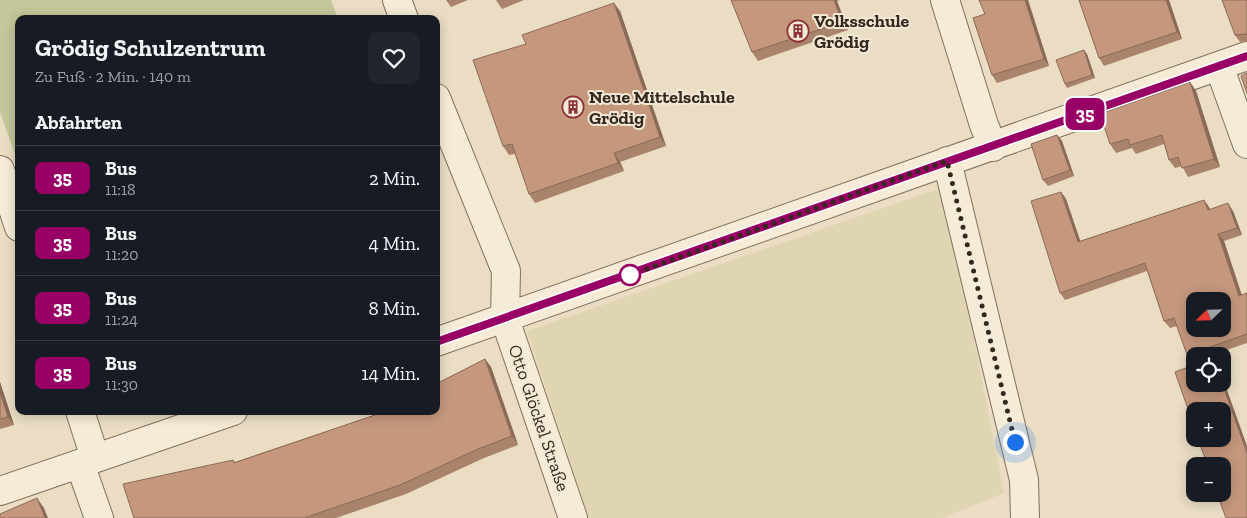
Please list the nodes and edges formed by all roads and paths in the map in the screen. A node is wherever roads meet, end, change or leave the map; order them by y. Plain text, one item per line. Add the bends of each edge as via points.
1 (397, 0) edge
2 (945, 0) edge
3 (403, 15) edge
4 (1247, 56) edge
5 (1218, 66) junction
6 (440, 108) edge
7 (1247, 144) edge
8 (993, 147) junction
9 (947, 161) junction
10 (0, 170) edge
11 (15, 215) edge
12 (506, 319) junction
13 (440, 341) edge
14 (81, 415) edge
15 (221, 415) edge
16 (87, 461) junction
17 (0, 491) edge
18 (99, 518) edge
19 (573, 518) edge
20 (1025, 518) edge

1 - 3 street
2 - 8 street
4 - 5 street
5 - 7 street
5 - 8 street
6 - 12 street, Otto Glöckel Straße via 506,271
8 - 9 street
9 - 12 street
9 - 20 street via 1024,480
10 - 11 street
12 - 13 street
12 - 19 street, Otto Glöckel Straße
14 - 16 street
15 - 16 street
16 - 17 street
16 - 18 street

